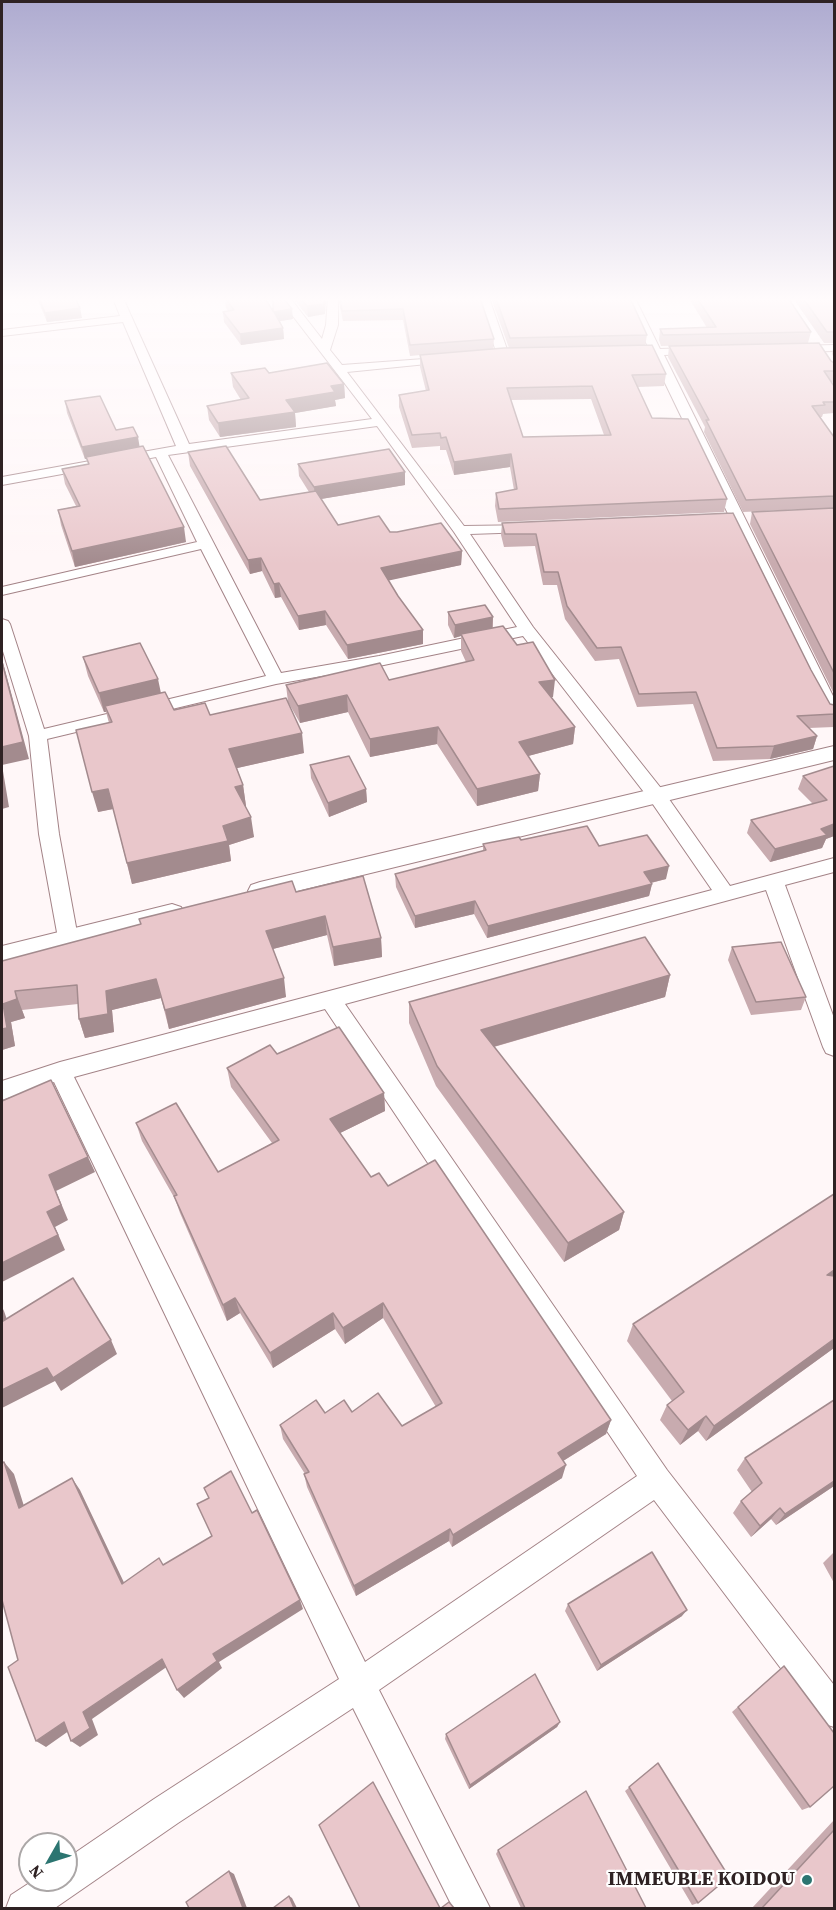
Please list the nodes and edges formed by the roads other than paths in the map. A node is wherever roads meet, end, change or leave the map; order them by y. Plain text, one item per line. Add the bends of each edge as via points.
1 (158, 387) edge
2 (352, 387) edge
3 (673, 387) edge
4 (380, 422) junction
5 (184, 448) junction
6 (160, 453) junction
7 (2, 481) edge
8 (548, 527) edge
9 (460, 530) junction
10 (205, 544) junction
11 (2, 591) edge
12 (2, 624) edge
13 (527, 630) junction
14 (276, 679) junction
15 (834, 712) edge
16 (38, 736) junction
17 (834, 753) edge
18 (657, 796) junction
19 (834, 865) edge
20 (773, 880) junction
21 (725, 894) junction
22 (241, 896) edge
23 (195, 907) edge
24 (68, 938) junction
25 (2, 955) edge
26 (331, 999) junction
27 (834, 1047) edge
28 (60, 1071) junction
29 (2, 1090) edge
30 (657, 1480) junction
31 (359, 1685) junction
32 (834, 1711) edge
33 (78, 1872) edge
34 (48, 1892) edge
35 (24, 1908) edge
36 (472, 1908) edge

1 - 5 street
2 - 4 street
3 - 15 street
4 - 5 street
4 - 9 street
5 - 6 street
6 - 7 street
6 - 10 street
8 - 9 street
9 - 13 street
10 - 11 street
10 - 14 street
12 - 16 street
13 - 14 street
13 - 18 street
14 - 16 street
16 - 24 street via 49,834
17 - 18 street
18 - 21 street
18 - 22 street
19 - 20 street
20 - 21 street
20 - 27 street
21 - 26 street
23 - 24 street
24 - 25 street
26 - 28 street
26 - 30 street
28 - 29 street
28 - 31 street
30 - 31 street
30 - 32 street
31 - 33 street
31 - 36 street
34 - 35 street

